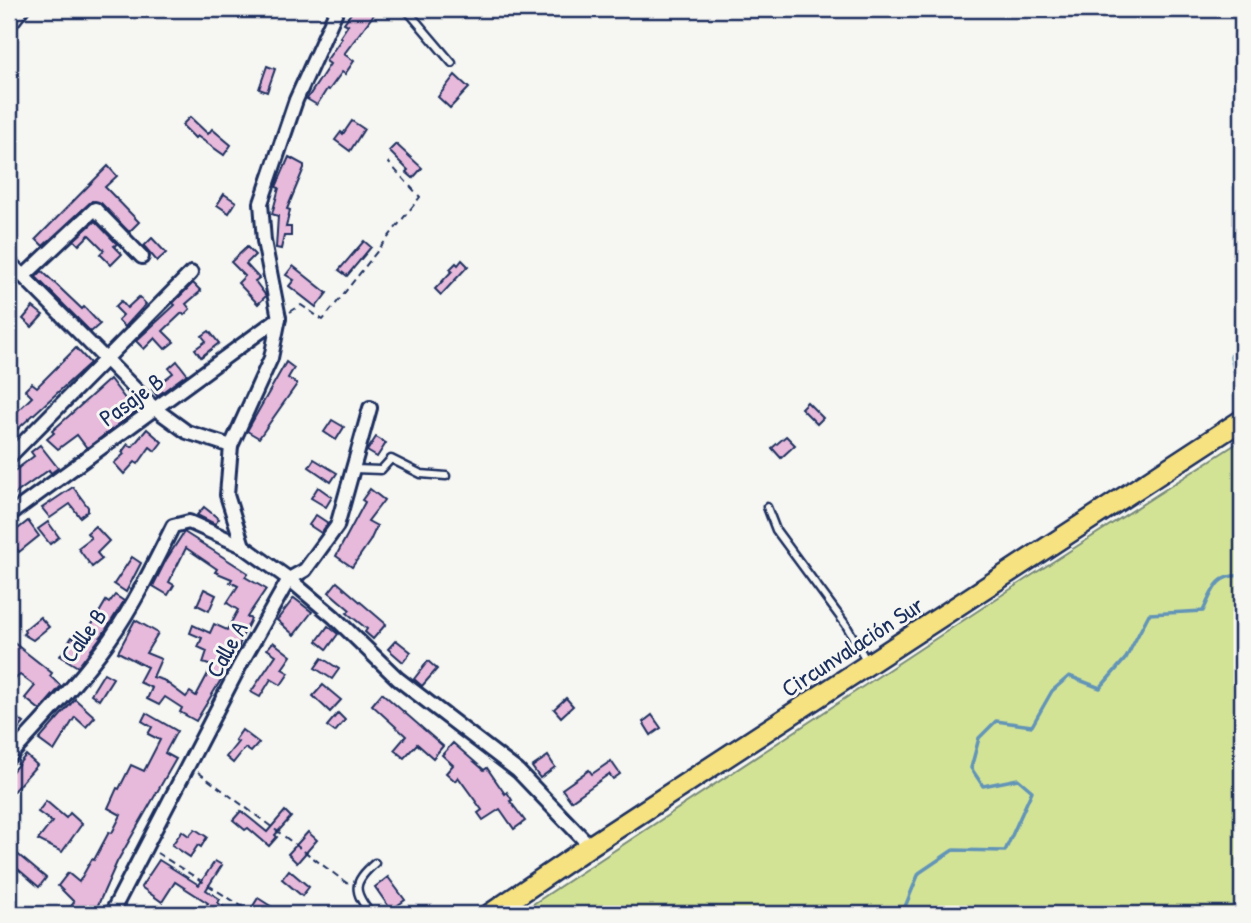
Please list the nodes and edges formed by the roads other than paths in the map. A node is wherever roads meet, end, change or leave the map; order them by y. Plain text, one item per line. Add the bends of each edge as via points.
1 (26, 9) edge
2 (337, 9) edge
3 (406, 9) edge
4 (9, 31) edge
5 (452, 63) dead end
6 (142, 257) dead end
7 (9, 262) edge
8 (191, 274) dead end
9 (24, 276) junction
10 (279, 318) junction
11 (107, 359) junction
12 (154, 408) junction
13 (370, 408) dead end
14 (1242, 420) edge
15 (231, 446) junction
16 (9, 457) edge
17 (354, 469) junction
18 (446, 476) dead end
19 (767, 507) dead end
20 (9, 515) edge
21 (243, 546) junction
22 (289, 579) junction
23 (869, 665) junction
24 (9, 757) edge
25 (590, 846) junction
26 (375, 863) dead end
27 (111, 914) edge
28 (372, 914) edge
29 (490, 914) edge

1 - 4 lane
2 - 10 street via 296,100 261,203
3 - 5 lane
6 - 9 street via 95,209
7 - 9 street
8 - 11 street
9 - 11 street
10 - 12 street, Pasaje B
10 - 15 street via 271,358
11 - 12 street
11 - 16 street
12 - 15 street via 187,432
12 - 20 street, Pasaje B
13 - 17 street, Calle A
14 - 23 main road, Circunvalación Sur
15 - 21 street via 226,495
17 - 18 lane via 381,470 391,459 421,474
17 - 22 street, Calle A via 337,526 305,570
19 - 23 lane via 776,530
21 - 22 street
21 - 24 street, Calle B via 190,522 173,526 110,639
22 - 25 street via 398,679 518,771
22 - 27 street, Calle A
23 - 25 main road, Circunvalación Sur
25 - 29 main road, Circunvalación Sur
26 - 28 lane via 359,880 356,891

